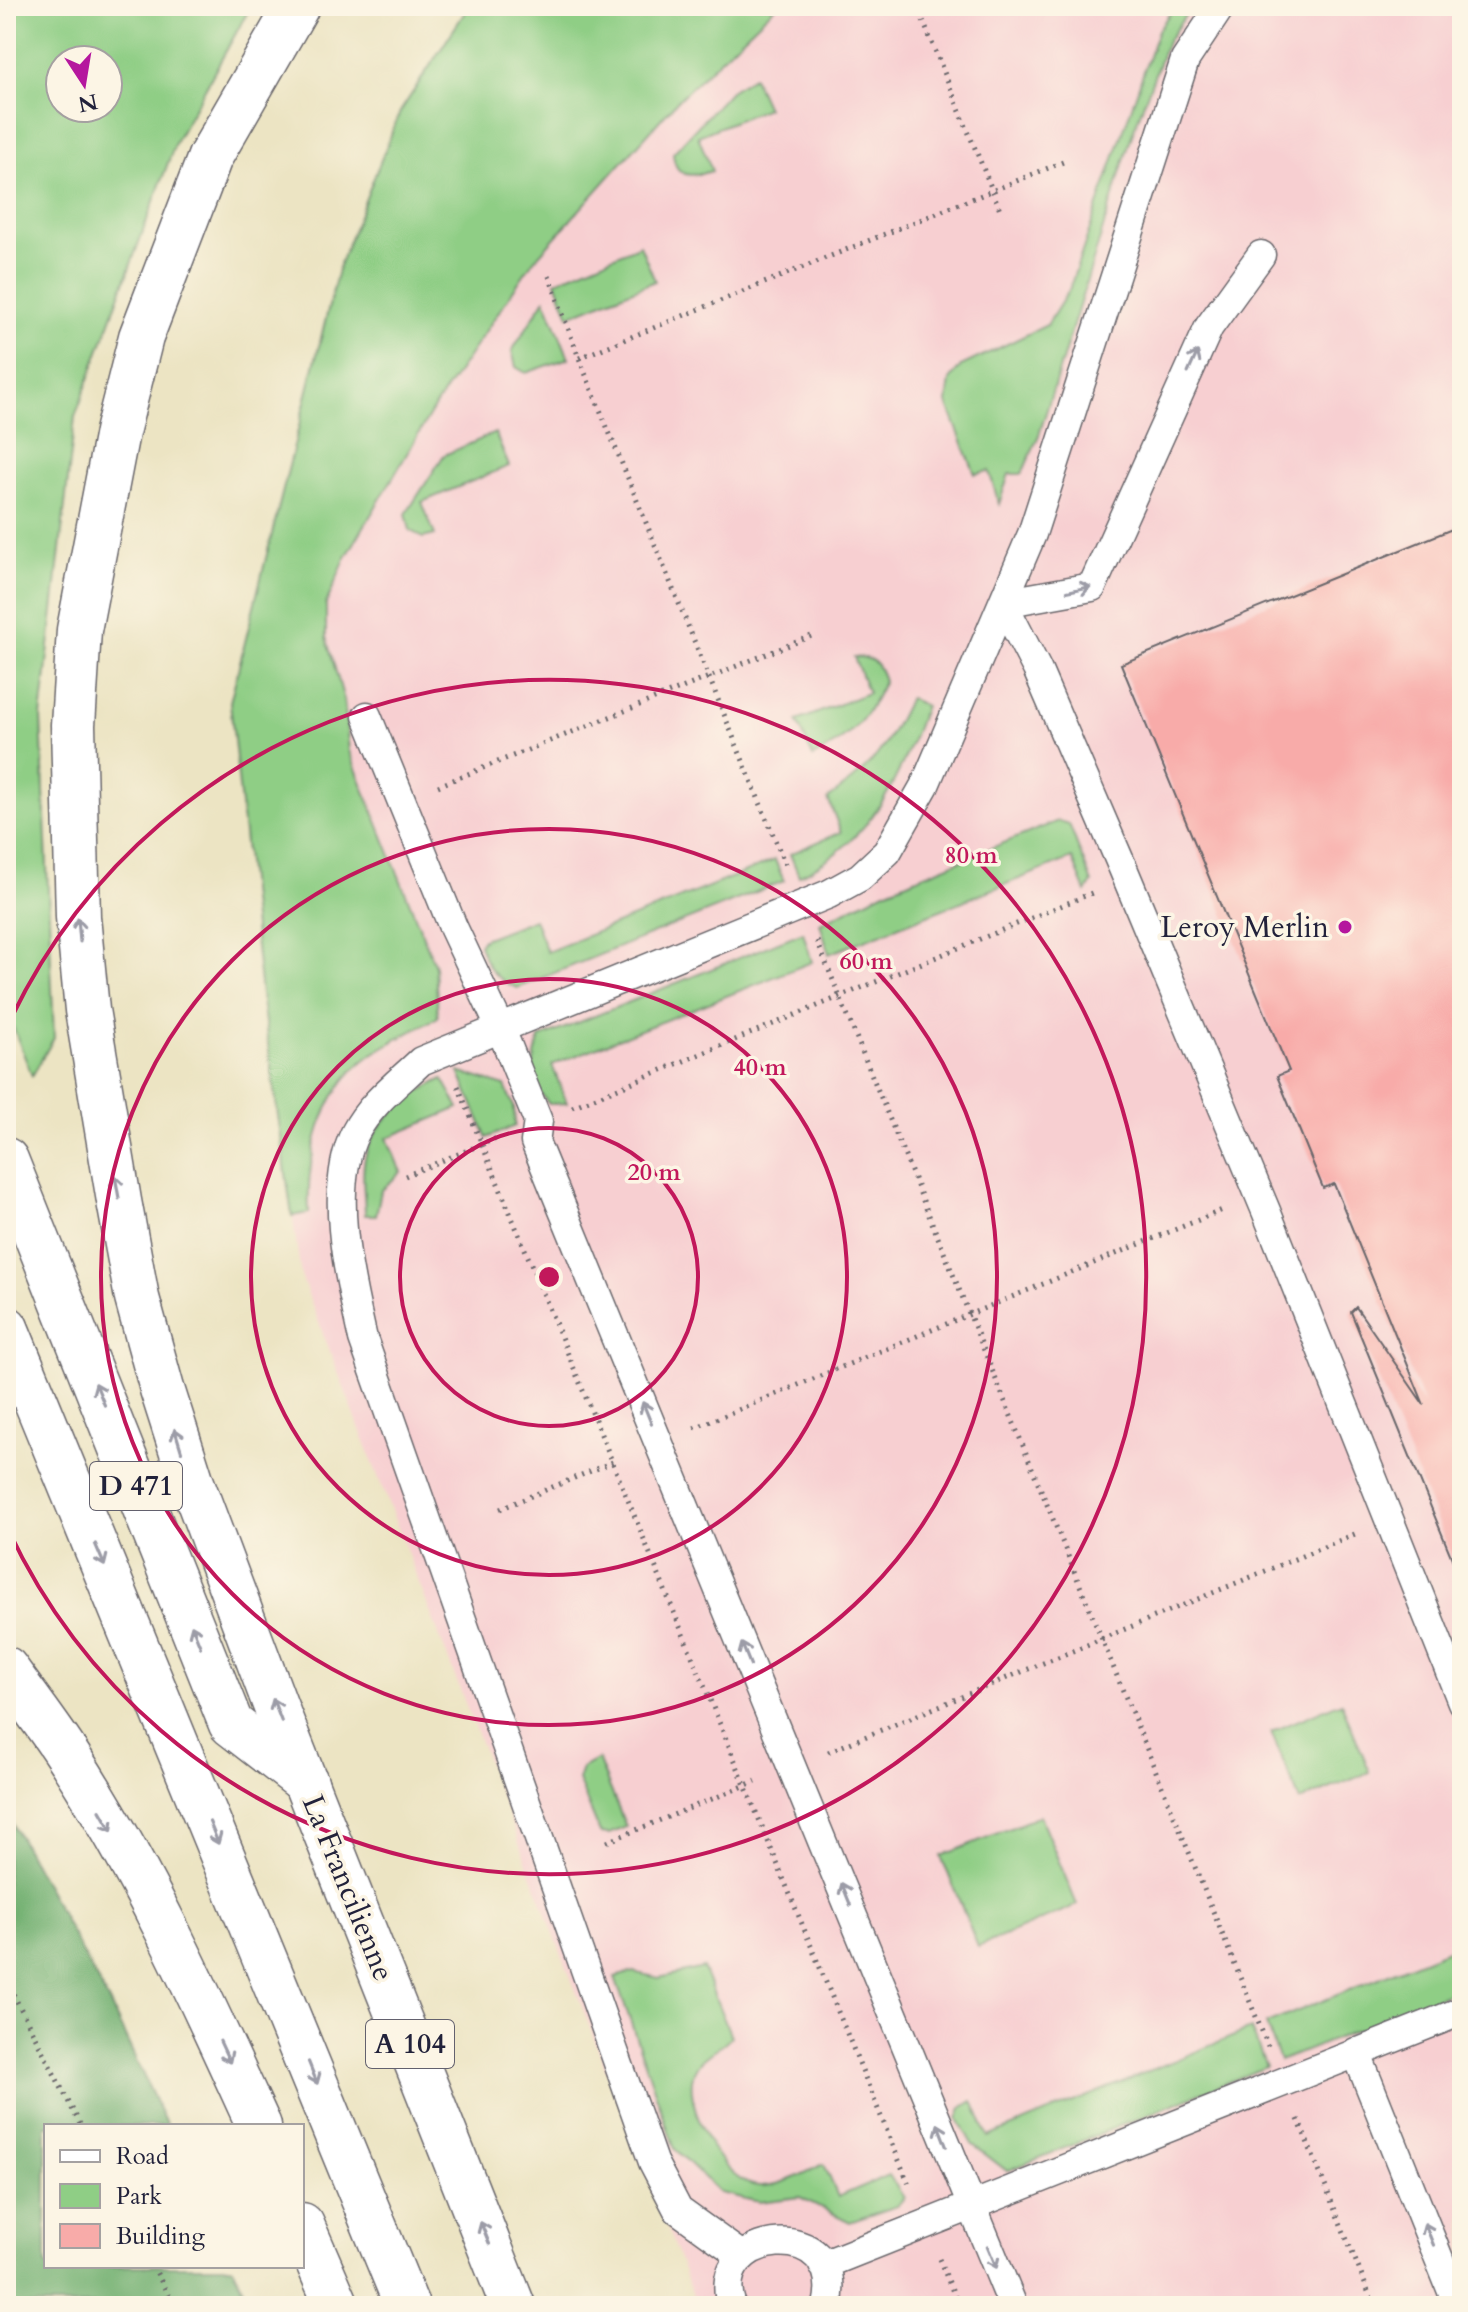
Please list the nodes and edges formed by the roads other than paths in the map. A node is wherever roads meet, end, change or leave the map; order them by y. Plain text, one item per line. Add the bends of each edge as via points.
1 (297, 6) edge
2 (1221, 6) edge
3 (1261, 255) dead end
4 (1003, 603) junction
5 (367, 716) dead end
6 (500, 1027) junction
7 (6, 1160) edge
8 (6, 1328) edge
9 (6, 1669) edge
10 (1462, 1702) edge
11 (306, 1782) junction
12 (1462, 2011) edge
13 (1356, 2052) junction
14 (258, 2124) edge
15 (971, 2208) junction
16 (304, 2230) edge
17 (742, 2256) junction
18 (823, 2265) junction
19 (337, 2306) edge
20 (407, 2306) edge
21 (513, 2306) edge
22 (732, 2306) edge
23 (827, 2306) edge
24 (1013, 2306) edge
25 (1458, 2306) edge

11 -> 1 main road, La Francilienne via 192,1483 137,1298 87,1010 73,817 79,630 141,337 210,157
2 - 4 lane via 1185,60 1042,505
4 -> 3 lane via 1092,587 1209,327
4 - 6 lane via 925,785 887,852 860,877
4 - 10 lane via 1127,878
5 - 6 lane
15 -> 6 lane via 535,1142 538,1121
6 - 17 lane via 421,1061 377,1101 354,1134 344,1179 347,1270 363,1339 653,2162 678,2210
11 -> 7 main road, D 471 via 231,1724
8 -> 20 main road, D 471
9 -> 14 main road via 67,1754 130,1864 185,1964
21 -> 11 main road, La Francilienne / A 104
12 - 13 lane
13 - 15 lane
25 -> 13 lane
15 - 18 lane
15 -> 24 lane
16 - 19 main road
17 - 18 lane via 769,2241 784,2241 800,2244
17 - 22 lane via 729,2285
18 - 23 lane via 829,2280

